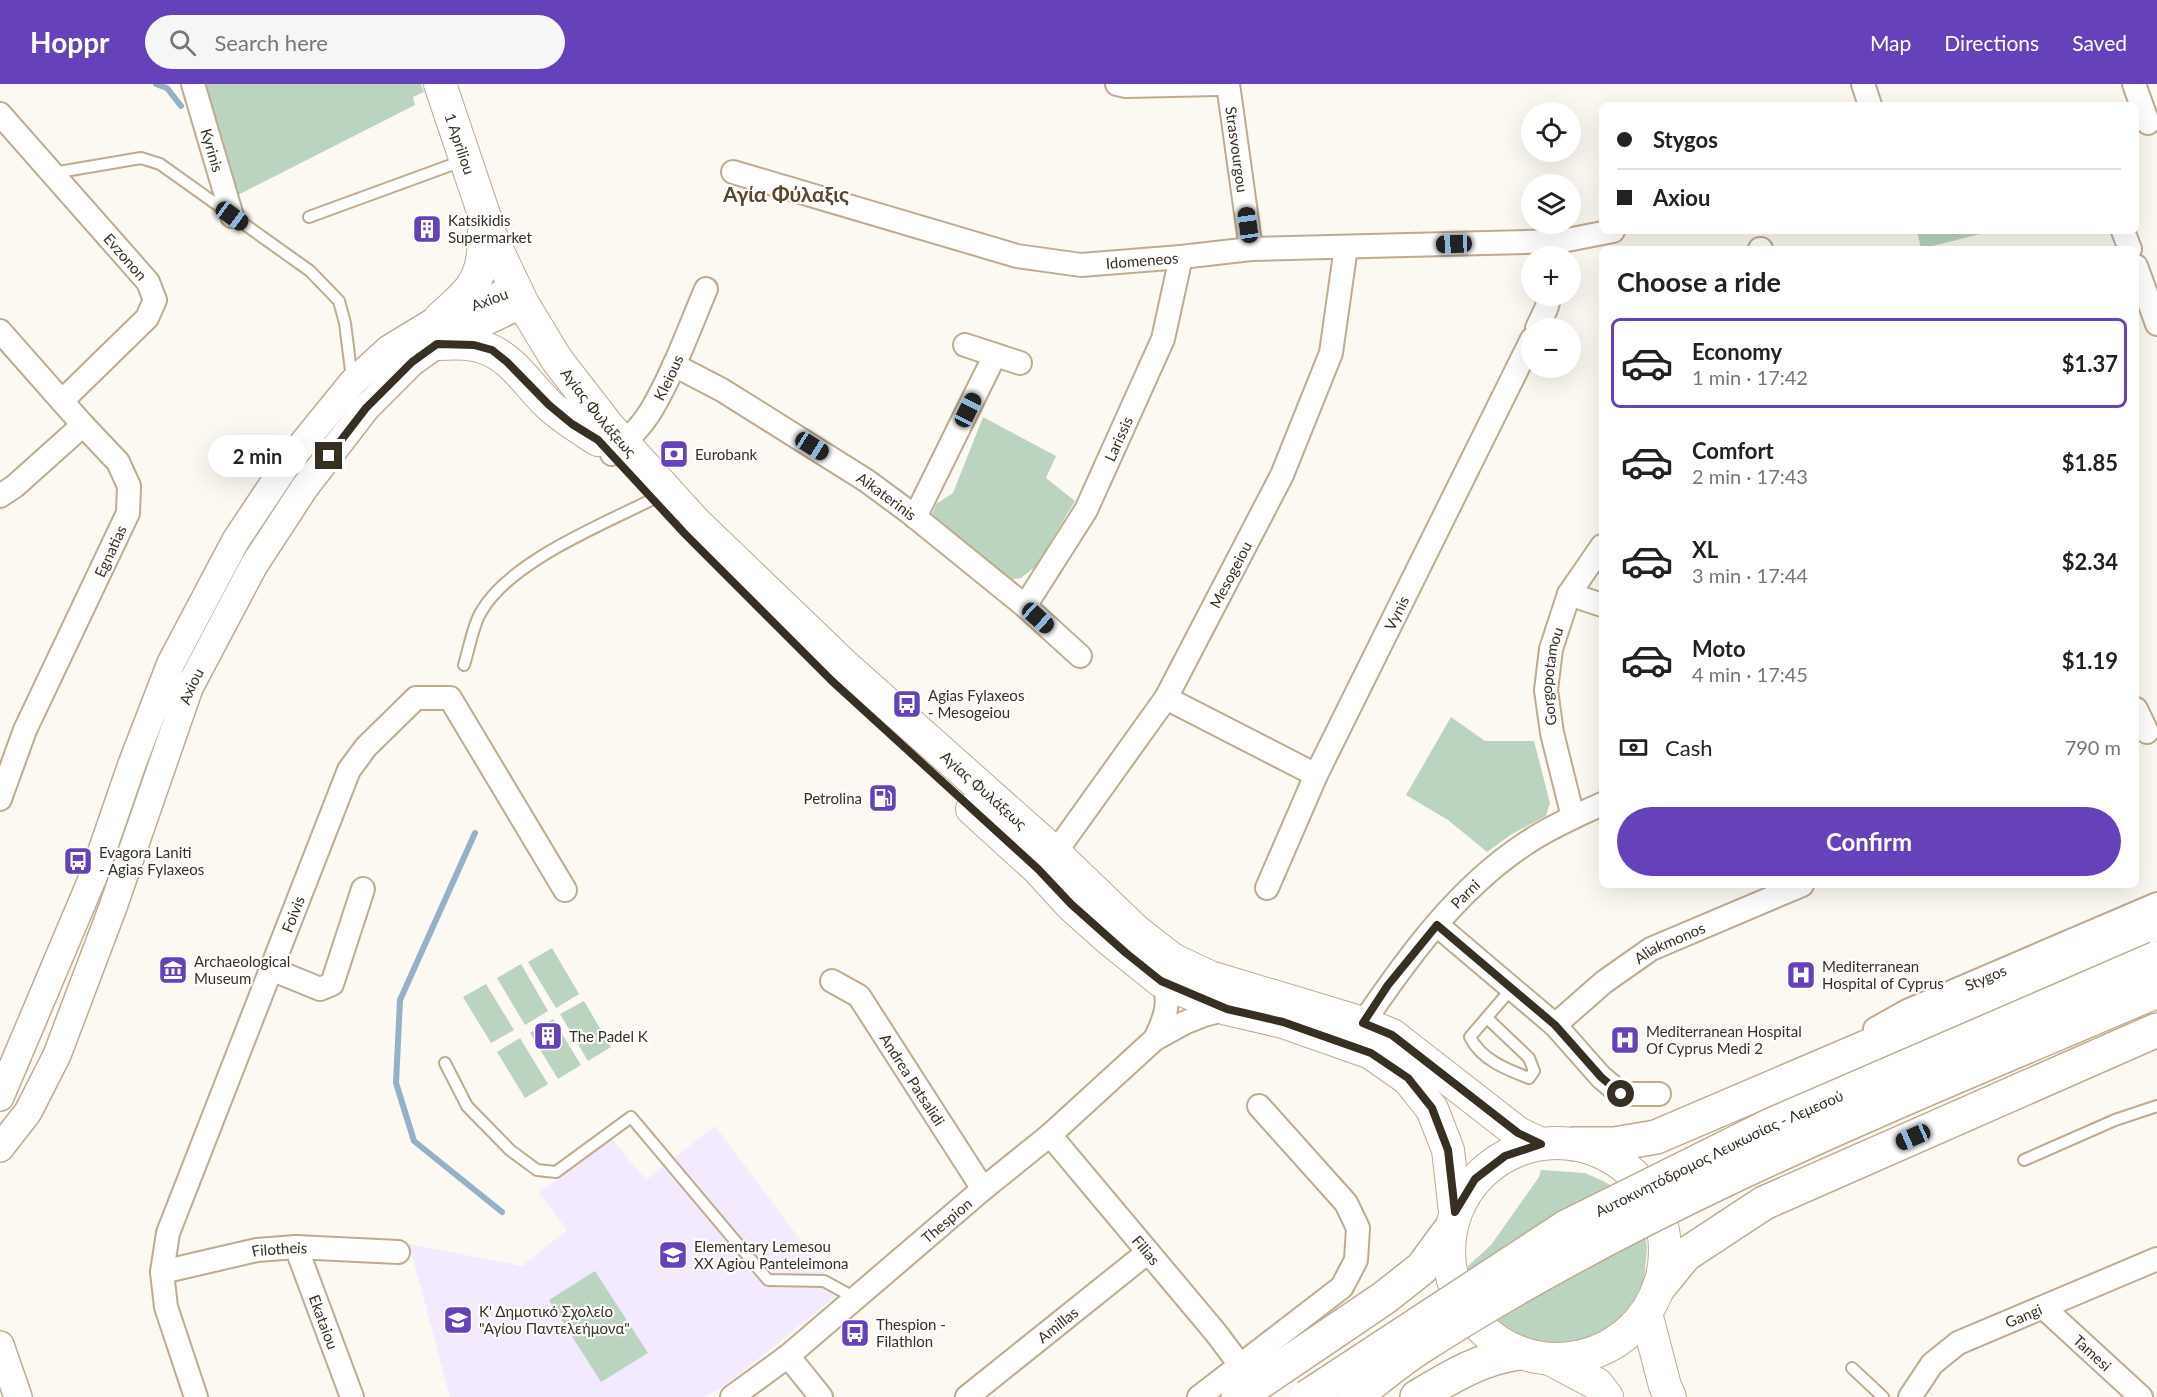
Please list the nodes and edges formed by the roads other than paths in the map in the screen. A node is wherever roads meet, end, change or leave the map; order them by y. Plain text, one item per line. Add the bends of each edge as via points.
1 (193, 84) edge
2 (440, 84) edge
3 (1117, 84) edge
4 (1218, 84) edge
5 (1228, 84) edge
6 (1863, 84) edge
7 (2134, 84) edge
8 (1869, 102) edge
9 (0, 114) edge
10 (2147, 123) edge
11 (465, 160) junction
12 (733, 172) dead end
13 (53, 173) junction
14 (232, 216) junction
15 (309, 217) dead end
16 (486, 221) junction
17 (1604, 234) edge
18 (1569, 246) edge
19 (1346, 247) junction
20 (1251, 249) junction
21 (1521, 249) edge
22 (1181, 257) junction
23 (2139, 274) edge
24 (706, 289) dead end
25 (512, 300) junction
26 (2156, 320) edge
27 (0, 331) edge
28 (438, 331) junction
29 (965, 345) dead end
30 (995, 355) junction
31 (1521, 361) edge
32 (1020, 363) dead end
33 (674, 365) junction
34 (352, 382) junction
35 (62, 401) junction
36 (83, 425) junction
37 (611, 446) junction
38 (0, 496) edge
39 (653, 499) junction
40 (915, 517) junction
41 (1599, 550) edge
42 (1569, 594) junction
43 (1599, 604) edge
44 (1024, 606) junction
45 (1080, 656) dead end
46 (464, 665) dead end
47 (1166, 698) junction
48 (2139, 715) edge
49 (2147, 732) edge
50 (1316, 775) junction
51 (0, 799) edge
52 (1599, 805) edge
53 (1573, 818) junction
54 (1046, 861) junction
55 (1267, 888) dead end
56 (1795, 888) edge
57 (363, 889) dead end
58 (565, 890) dead end
59 (2157, 904) edge
60 (2157, 923) edge
61 (1437, 925) junction
62 (2157, 958) edge
63 (271, 969) junction
64 (832, 981) dead end
65 (1161, 981) junction
66 (1512, 988) junction
67 (2157, 991) edge
68 (1227, 1009) junction
69 (1488, 1019) junction
70 (1363, 1023) junction
71 (1555, 1025) junction
72 (2157, 1030) edge
73 (1155, 1039) junction
74 (445, 1063) dead end
75 (1659, 1094) dead end
76 (1756, 1095) junction
77 (0, 1097) edge
78 (1259, 1106) dead end
79 (2157, 1106) edge
80 (1050, 1135) junction
81 (1541, 1144) junction
82 (1575, 1144) junction
83 (0, 1148) edge
84 (2024, 1160) dead end
85 (983, 1189) junction
86 (1453, 1221) junction
87 (296, 1247) junction
88 (398, 1252) dead end
89 (1148, 1252) junction
90 (2157, 1259) edge
91 (162, 1272) junction
92 (855, 1298) junction
93 (1653, 1300) junction
94 (2044, 1308) junction
95 (0, 1346) edge
96 (788, 1356) junction
97 (1534, 1356) junction
98 (1240, 1365) junction
99 (0, 1368) edge
100 (1852, 1368) dead end
101 (17, 1394) edge
102 (196, 1397) edge
103 (352, 1397) edge
104 (732, 1397) edge
105 (821, 1397) edge
106 (967, 1397) edge
107 (1199, 1397) edge
108 (1238, 1397) edge
109 (1307, 1397) edge
110 (1354, 1397) edge
111 (1417, 1397) edge
112 (1607, 1397) edge
113 (1670, 1397) edge
114 (1883, 1397) edge
115 (1910, 1397) edge
116 (2141, 1397) edge

1 - 14 street, Kyrinis
2 - 11 main road, 1 Apriliou
3 - 4 street
5 - 20 street, Strasvourgou
6 - 8 street
7 - 10 street
9 - 13 street, Evzonon
11 - 15 lane
11 - 16 main road, 1 Apriliou
12 - 22 street, Idomeneos via 1017,256 1082,265
13 - 14 lane via 141,158 160,164
13 - 35 street, Evzonon via 148,282 155,300 147,318
14 - 34 lane via 310,271 339,301
16 - 25 main road
16 - 28 main road via 477,280
17 - 18 street, Idomeneos
19 - 20 street, Idomeneos
19 - 21 street, Idomeneos
19 - 47 street, Mesogeiou via 1331,352 1282,476
20 - 22 street, Idomeneos
22 - 44 street, Larissis via 1163,339 1086,510
23 - 26 street
24 - 33 street, Kleious
25 - 28 street, Axiou
25 - 37 main road, Αγίας Φυλάξεως via 541,367
27 - 35 street, Egnatias
28 - 34 street, Axiou via 389,349
28 - 37 main road via 492,350 572,424
28 - 83 street, Axiou via 366,408 305,487 248,575 189,688 57,1055 28,1112
29 - 30 street
30 - 32 street
30 - 40 street
31 - 50 street, Vynis
33 - 37 street, Kleious via 652,410
33 - 40 street, Aikaterinis via 722,390 867,481
34 - 77 street, Axiou via 288,462 236,540 171,663 93,877
35 - 36 street, Egnatias
36 - 38 street
36 - 51 street, Egnatias via 118,462 129,486 128,513 25,730
37 - 39 main road, Αγίας Φυλάξεως
37 - 54 main road, Αγίας Φυλάξεως via 838,658
39 - 46 lane via 521,569 480,612
39 - 54 main road, Αγίας Φυλάξεως via 832,681
40 - 44 street, Aikaterinis
41 - 42 street, Gorgopotamou
42 - 43 street
42 - 53 street, Gorgopotamou via 1551,649 1546,690 1552,733
44 - 45 street, Aikaterinis
47 - 50 street
47 - 54 street, Mesogeiou
48 - 49 street
50 - 55 street, Vynis
52 - 53 street, Parni
53 - 61 street, Parni via 1525,843 1467,892
54 - 65 main road, Αγίας Φυλάξεως via 1071,904
54 - 70 main road, Αγίας Φυλάξεως via 1172,959 1210,977
56 - 71 street, Aliakmonos via 1651,949 1604,982
57 - 63 street via 332,984 320,988
58 - 63 street, Foivis via 450,698 416,698 366,747 349,770
59 - 76 street, Stygos via 1907,1011
60 - 76 highway
61 - 66 street
61 - 70 street, Parni
62 - 109 highway, Αυτοκινητόδρομος Λευκωσίας - Λεμεσού, bridge via 1769,1126 1566,1227
63 - 91 street, Foivis via 168,1233
64 - 85 street, Andrea Patsalidi via 860,996
65 - 68 main road, Αγίας Φυλάξεως
65 - 73 street, Thespion via 1166,988 1167,1006
66 - 69 lane
66 - 71 street
67 - 110 highway, Αυτοκινητόδρομος Λευκωσίας - Λεμεσού, bridge via 1781,1152 1583,1251 1418,1349
68 - 73 street, Thespion via 1184,1023
68 - 86 main road, Αγίας Φυλάξεως via 1283,1022 1371,1053 1408,1078 1432,1108 1448,1150
69 - 69 lane via 1470,1037 1473,1044 1501,1067 1529,1078 1534,1071 1529,1058
70 - 81 main road, Αγίας Φυλάξεως via 1392,1035 1518,1133
71 - 75 street via 1621,1094
72 - 93 highway via 1764,1203 1685,1255
73 - 80 street, Thespion
74 - 92 lane via 467,1106 510,1150 537,1170 556,1172 631,1118 768,1280 824,1281
76 - 82 highway via 1656,1137 1615,1144
78 - 98 street via 1346,1203 1358,1228 1356,1260 1342,1287
79 - 84 lane
80 - 85 street, Thespion
80 - 89 street, Filias
81 - 82 main road
81 - 86 main road via 1505,1156 1475,1179
82 - 93 main road via 1610,1156 1639,1180 1658,1212 1665,1248
85 - 92 street, Thespion
86 - 97 main road, Αγίας Φυλάξεως via 1448,1263 1457,1295 1472,1320 1493,1340
86 - 108 highway via 1422,1268
87 - 88 street, Filotheis
87 - 91 street, Filotheis via 257,1250
87 - 103 street, Ekataiou
89 - 98 street, Filias
89 - 106 street, Amillas
90 - 94 street, Gangi
91 - 102 street, Foivis via 166,1307
92 - 96 street, Thespion
93 - 97 main road via 1628,1334 1604,1349 1578,1358
93 - 113 main road via 1665,1386
94 - 115 street, Gangi via 1958,1343 1932,1364
94 - 116 street, Tamesi
95 - 101 street
96 - 104 street, Thespion
96 - 105 street
97 - 111 highway via 1498,1356
97 - 112 main road via 1597,1384
98 - 107 street
99 - 101 street
100 - 114 lane

